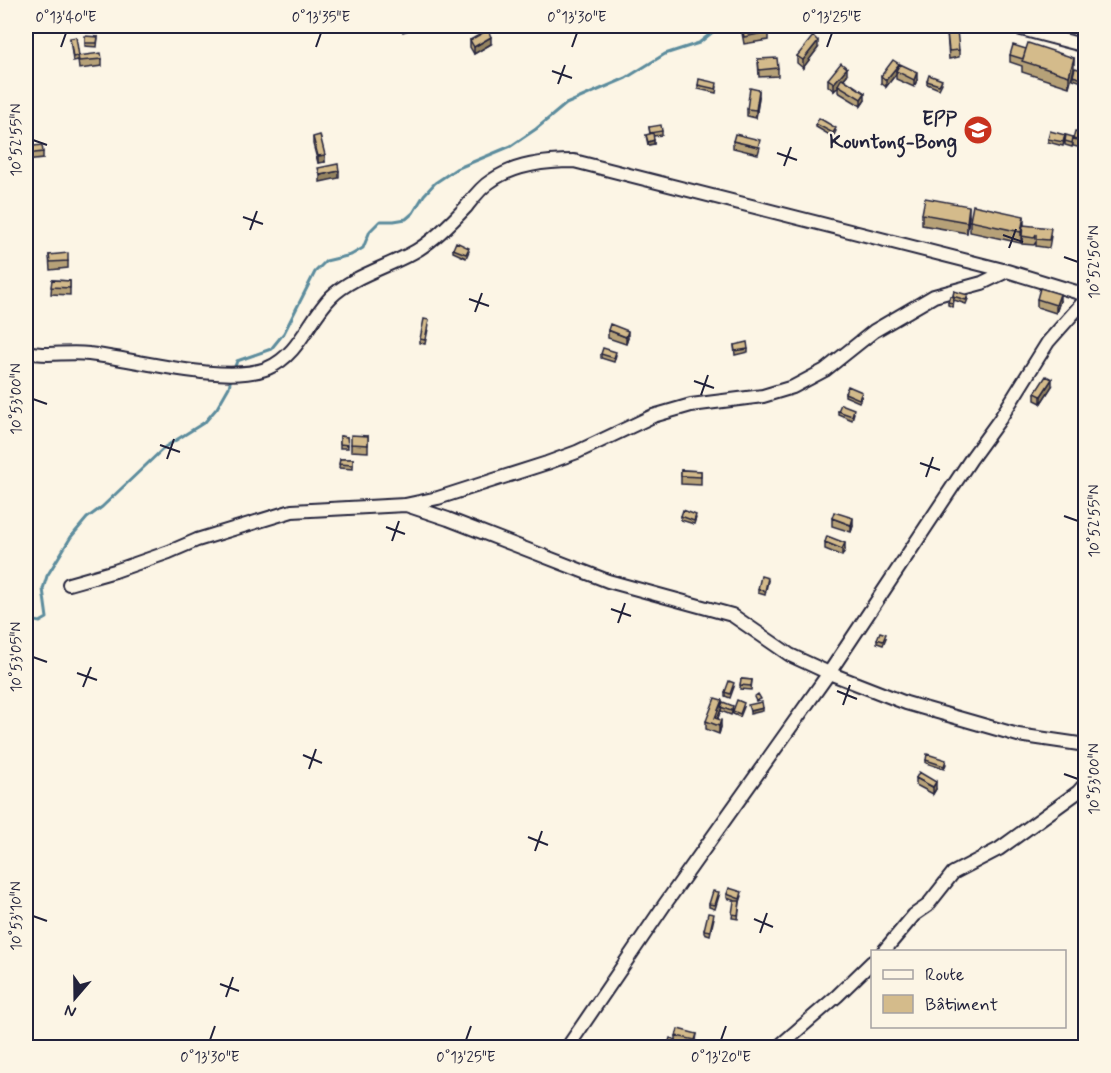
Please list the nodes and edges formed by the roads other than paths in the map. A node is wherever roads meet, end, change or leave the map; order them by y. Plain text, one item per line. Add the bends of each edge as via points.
1 (1010, 26) edge
2 (1086, 46) edge
3 (1007, 271) junction
4 (1086, 297) edge
5 (26, 352) edge
6 (405, 505) junction
7 (69, 584) dead end
8 (829, 673) junction
9 (1086, 745) edge
10 (1086, 783) edge
11 (884, 950) edge
12 (871, 964) edge
13 (567, 1047) edge
14 (777, 1047) edge

1 - 2 street
3 - 4 street
3 - 5 street via 602,167 552,161 528,165 490,181 427,244 340,290 296,345 270,367 251,373 225,373 86,353 51,356
3 - 6 street via 982,283 934,296 874,331 825,370 793,387 763,396 691,405 653,416 548,463
4 - 8 street via 1048,342
6 - 7 street via 292,511
6 - 8 street via 608,580 732,615 790,655
8 - 9 street via 906,703 1018,735
8 - 13 street
10 - 11 street via 999,849 953,873
12 - 14 street

